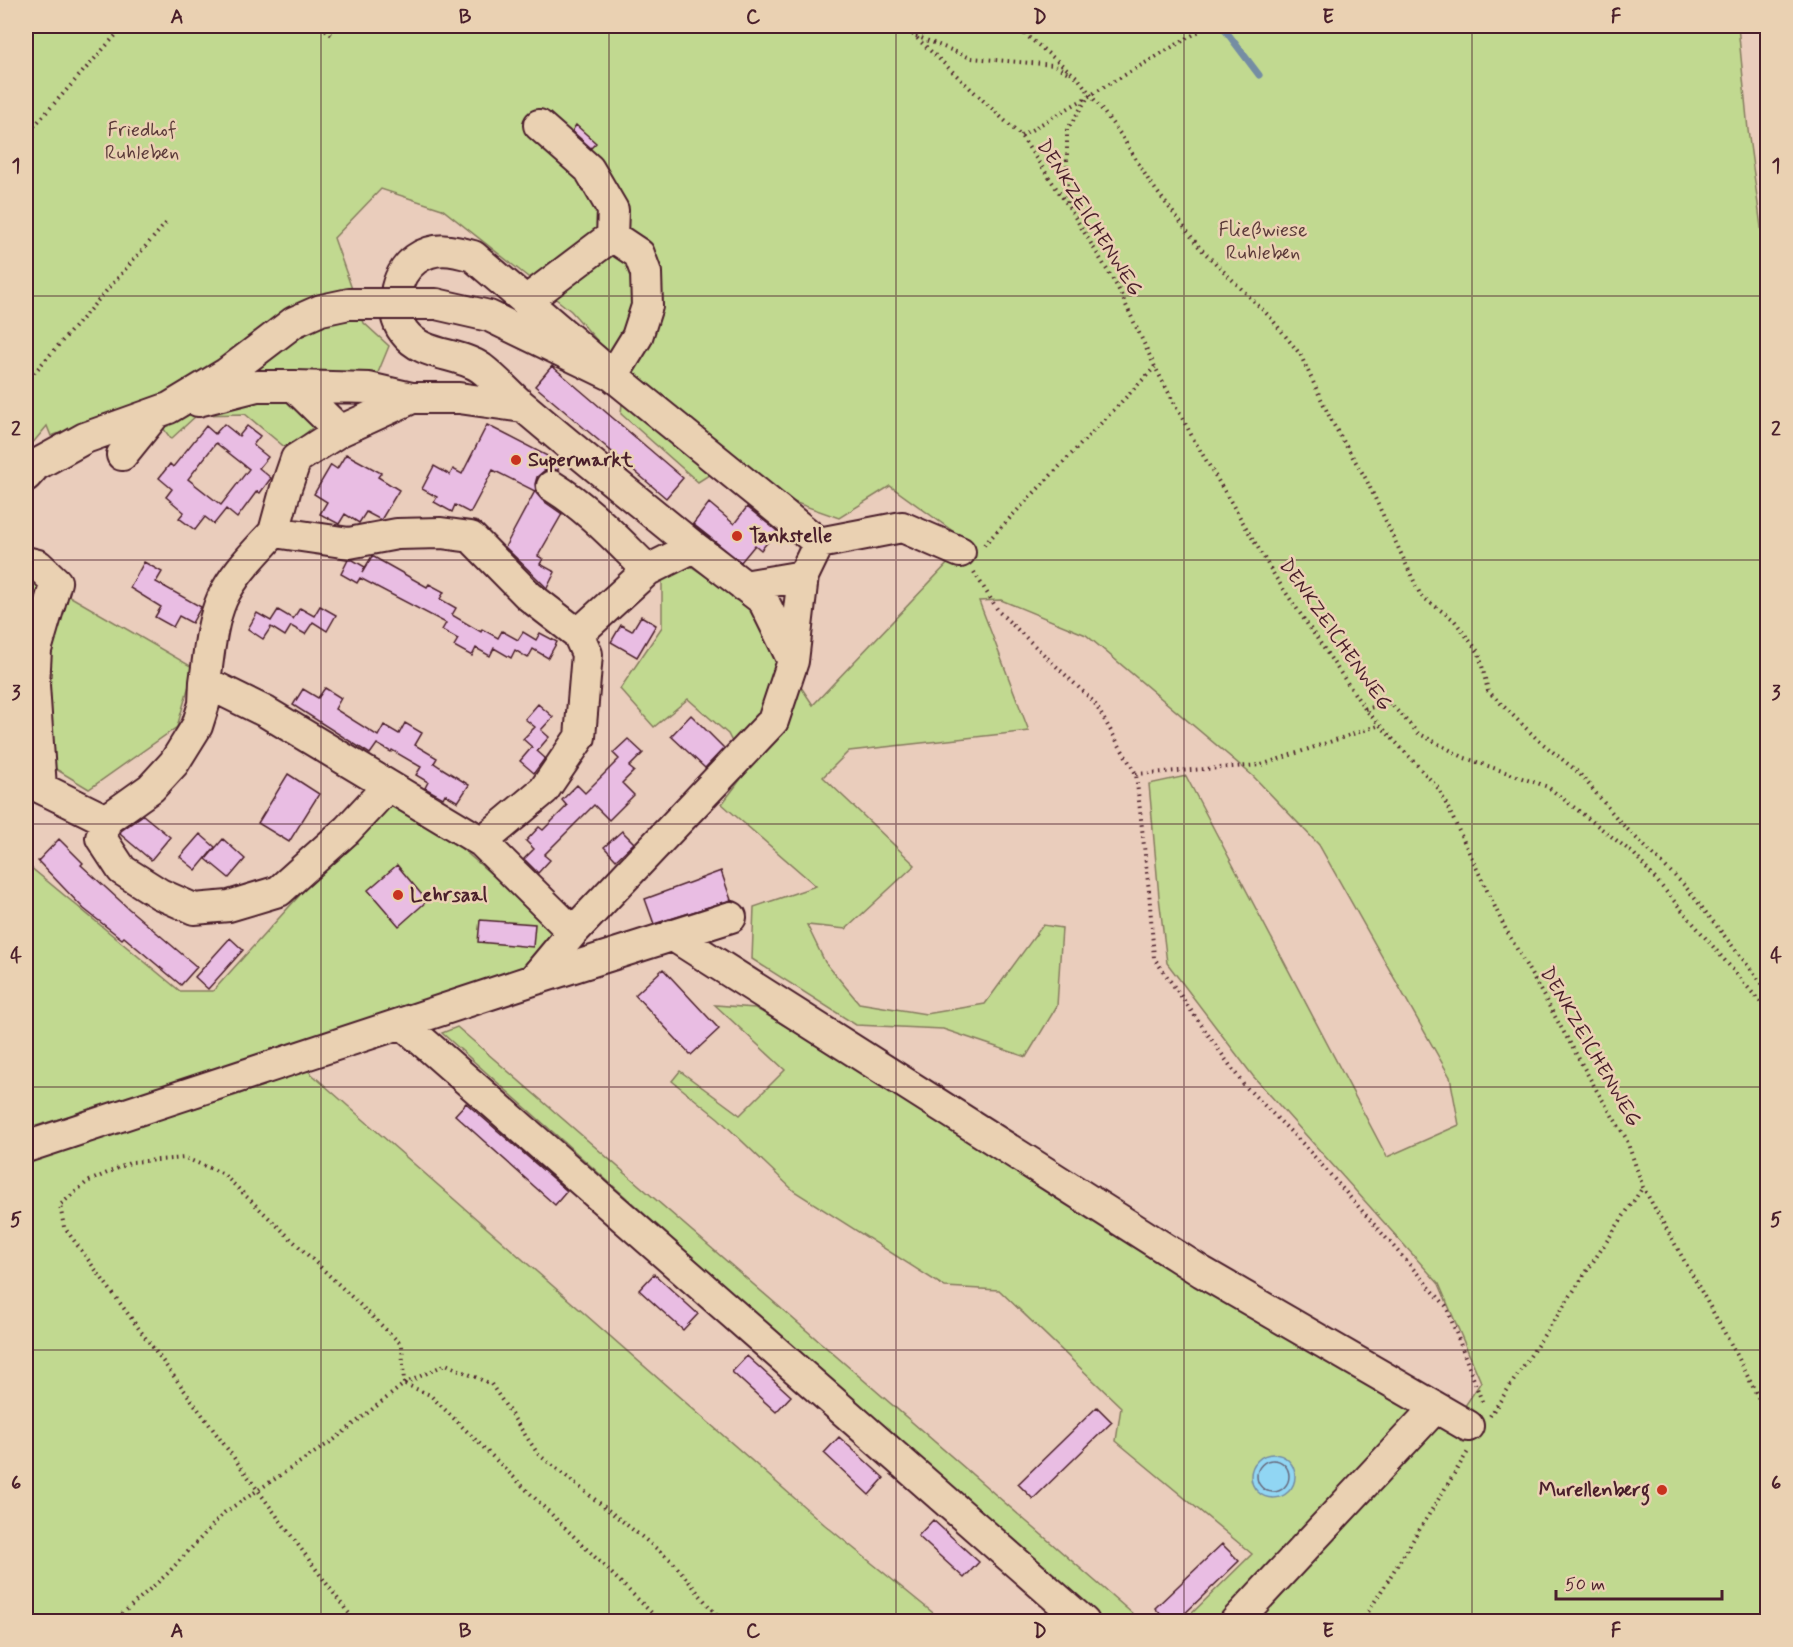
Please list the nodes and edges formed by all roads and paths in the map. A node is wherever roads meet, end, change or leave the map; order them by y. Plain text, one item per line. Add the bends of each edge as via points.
1 (124, 26) edge
2 (321, 26) edge
3 (904, 26) edge
4 (1015, 26) edge
5 (1208, 26) edge
6 (912, 34) junction
7 (333, 36) dead end
8 (1078, 78) junction
9 (1090, 94) junction
10 (539, 125) dead end
11 (26, 135) edge
12 (1021, 136) junction
13 (1067, 204) junction
14 (168, 221) dead end
15 (612, 236) junction
16 (526, 301) junction
17 (1155, 367) junction
18 (613, 376) junction
19 (26, 382) edge
20 (294, 386) junction
21 (412, 398) junction
22 (523, 407) junction
23 (162, 411) junction
24 (340, 431) junction
25 (122, 455) dead end
26 (26, 476) edge
27 (552, 486) dead end
28 (274, 532) junction
29 (819, 543) junction
30 (694, 547) junction
31 (968, 556) junction
32 (26, 562) edge
33 (648, 570) junction
34 (804, 576) junction
35 (744, 586) junction
36 (578, 633) junction
37 (793, 661) junction
38 (205, 682) junction
39 (1365, 709) junction
40 (1380, 725) junction
41 (1136, 774) junction
42 (388, 786) junction
43 (106, 820) junction
44 (482, 842) junction
45 (731, 917) dead end
46 (573, 932) junction
47 (672, 935) junction
48 (533, 980) junction
49 (1767, 991) edge
50 (1767, 1011) edge
51 (403, 1024) junction
52 (1767, 1108) edge
53 (26, 1147) edge
54 (1643, 1187) junction
55 (1767, 1244) edge
56 (404, 1384) junction
57 (1435, 1407) junction
58 (1767, 1417) edge
59 (1469, 1437) joint
60 (257, 1490) junction
61 (113, 1622) edge
62 (357, 1622) edge
63 (661, 1622) edge
64 (722, 1622) edge
65 (1084, 1622) edge
66 (1234, 1622) edge
67 (1362, 1622) edge

1 - 11 path
2 - 7 path
3 - 6 path, DENKZEICHENWEG
4 - 8 path
5 - 9 path
6 - 8 path via 971,58 1054,65
6 - 12 path, DENKZEICHENWEG
8 - 9 path
9 - 12 path
9 - 13 path via 1067,130
9 - 49 path via 1200,248 1270,316 1300,354 1332,422 1366,479 1421,596 1454,620 1479,653 1488,691 1579,773 1685,886
10 - 15 lane via 590,169 613,210
12 - 13 path, DENKZEICHENWEG
13 - 17 path, DENKZEICHENWEG via 1118,288
14 - 19 path
15 - 16 lane
15 - 18 lane via 639,254 646,273 647,306 637,337
16 - 18 lane
16 - 22 lane via 473,256 451,249 432,251 415,260 402,275 396,292 395,319 405,335 430,351 480,367
17 - 31 path
17 - 39 path, DENKZEICHENWEG via 1276,578
18 - 23 lane, bridge via 489,316 436,304 349,304 321,310 294,322 227,373
18 - 29 lane
20 - 21 lane via 369,388
20 - 23 lane via 257,386
20 - 24 lane
21 - 22 lane via 459,398
21 - 24 lane
22 - 30 lane
23 - 25 lane
23 - 26 lane via 85,438 36,465
24 - 28 lane via 296,459
27 - 33 lane via 587,511
28 - 36 lane via 349,543 397,534 471,537 529,596
28 - 38 lane via 242,567 222,598 211,637
29 - 31 lane via 902,527
29 - 34 lane
30 - 33 lane
30 - 35 lane
31 - 41 path via 999,612 1094,702
32 - 43 lane via 38,565 56,582 36,650 34,685 41,788
33 - 36 lane
34 - 35 lane
34 - 37 lane
35 - 37 lane via 763,600
36 - 44 lane via 587,654 580,737 544,790
37 - 46 lane via 773,721
38 - 42 lane via 266,712
38 - 43 lane via 197,726 174,763 152,788
39 - 40 path, DENKZEICHENWEG
39 - 50 path via 1390,703 1418,733 1456,753 1548,788 1634,854
40 - 41 path via 1261,765
40 - 54 path, DENKZEICHENWEG via 1438,789 1504,926 1626,1138
41 - 54 path via 1154,958 1243,1084 1304,1145 1446,1306 1489,1418
42 - 43 lane via 347,830 279,891 229,906 194,909 160,894 122,870 101,838
42 - 44 lane
44 - 46 lane
45 - 47 lane
46 - 48 lane
47 - 48 lane
47 - 57 lane via 1202,1272
48 - 51 lane
51 - 53 lane
51 - 65 lane
52 - 55 path
54 - 58 path, DENKZEICHENWEG via 1737,1355
56 - 60 path via 335,1439
56 - 60 path via 402,1345 222,1173 185,1158 132,1162 87,1182 60,1205 64,1227
56 - 63 path via 430,1395
56 - 64 path via 446,1364 491,1384 538,1454 672,1561
57 - 59 lane
57 - 66 lane
59 - 67 path
60 - 61 path via 225,1512 167,1574
60 - 62 path

